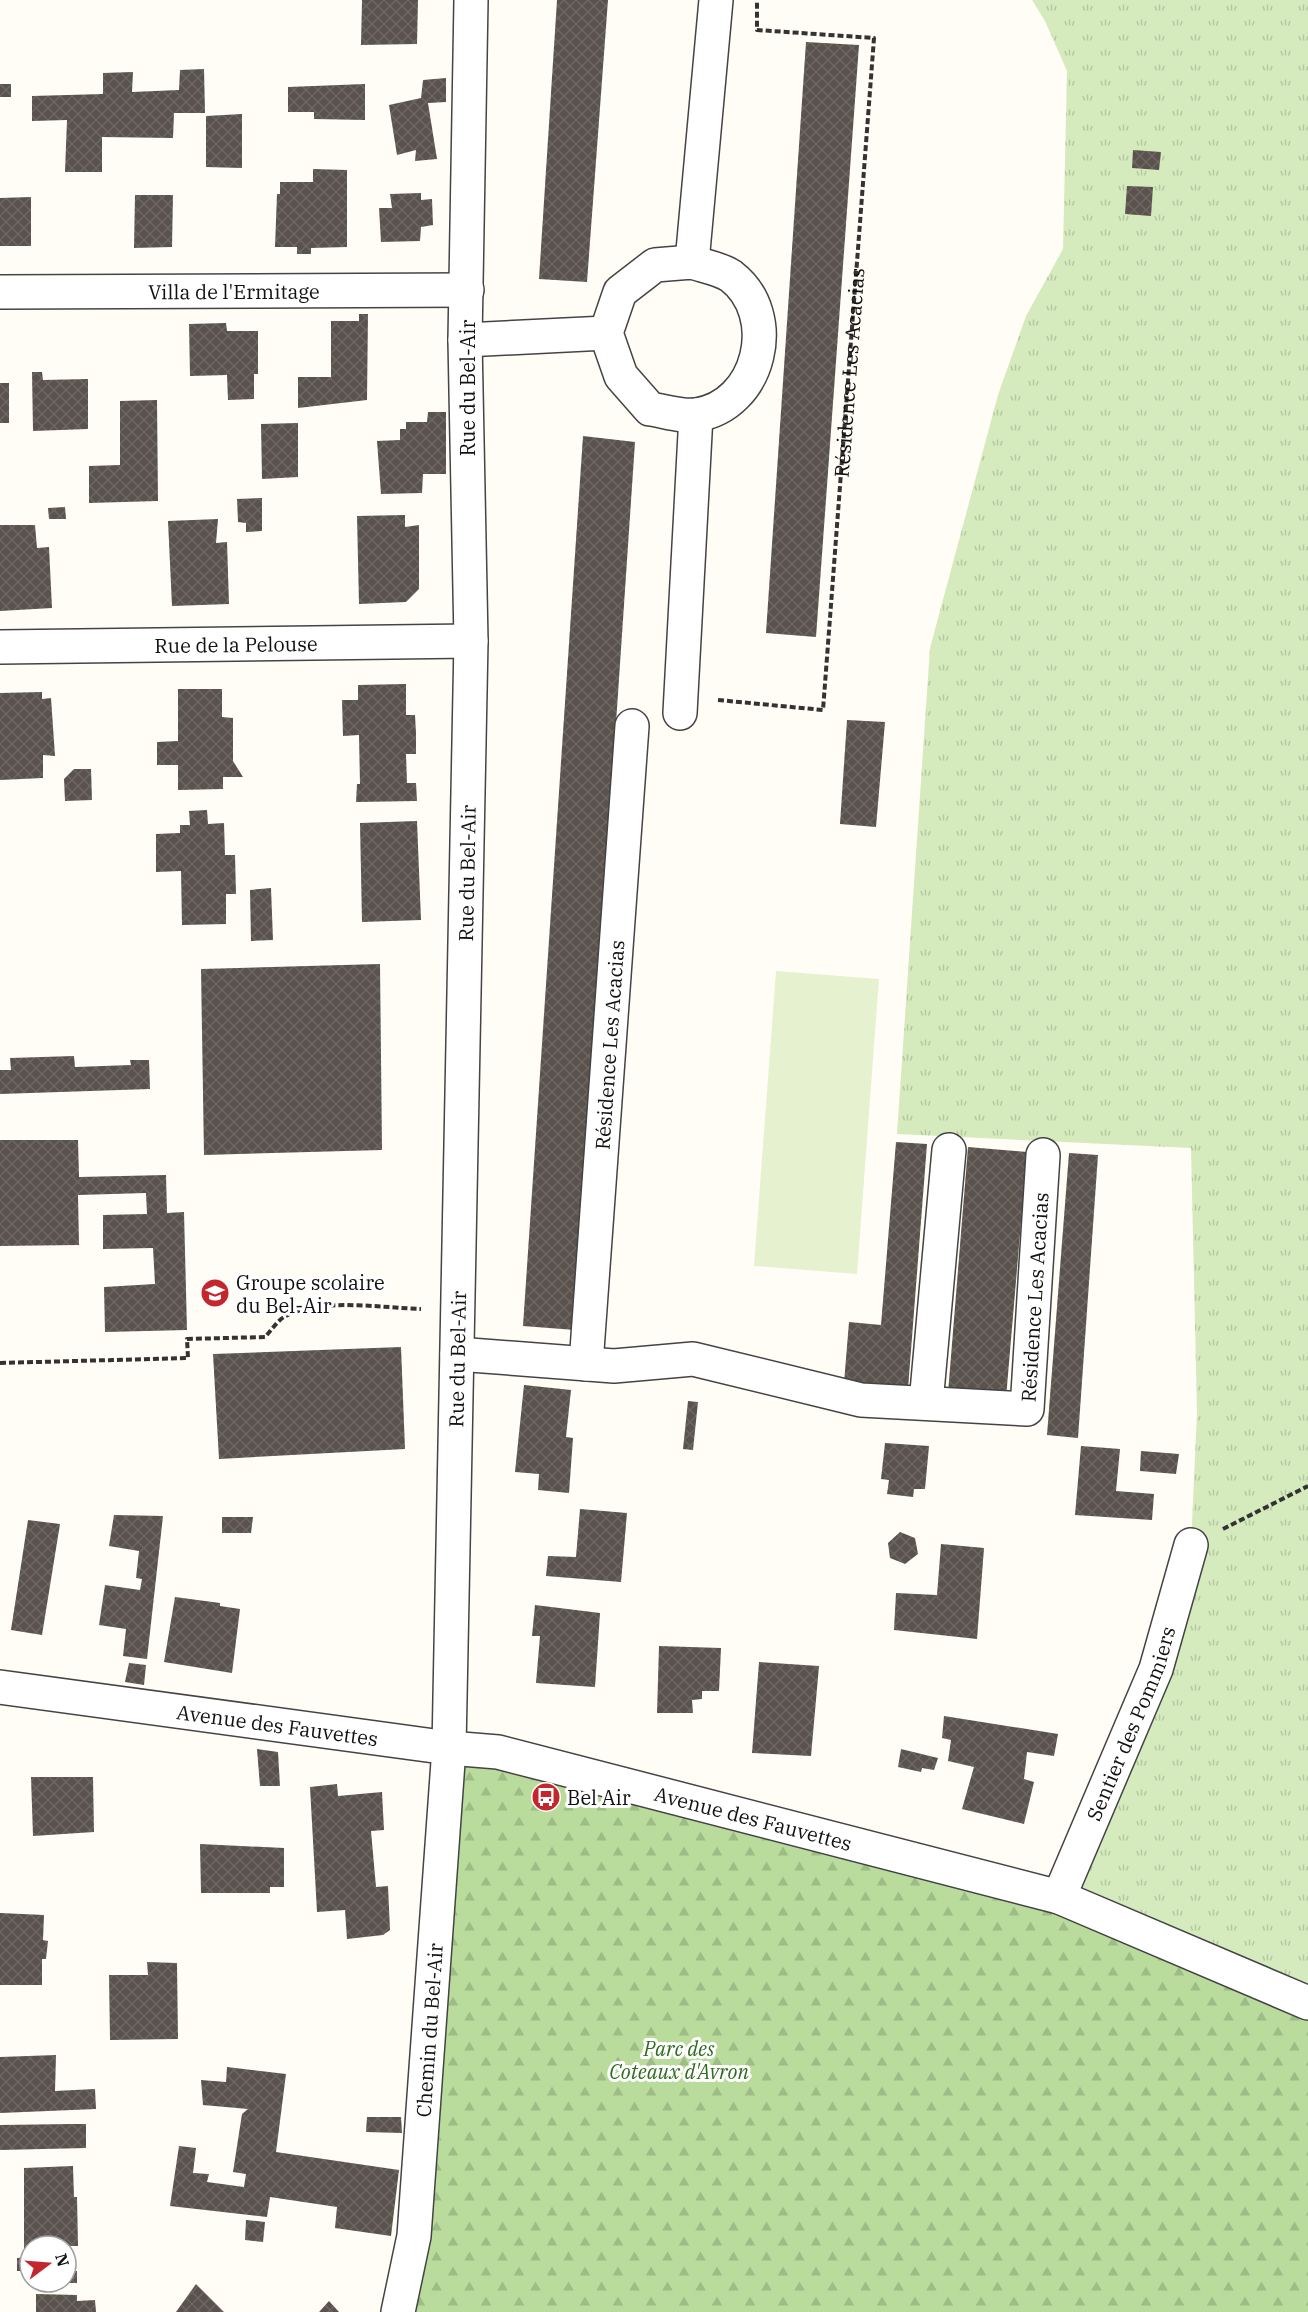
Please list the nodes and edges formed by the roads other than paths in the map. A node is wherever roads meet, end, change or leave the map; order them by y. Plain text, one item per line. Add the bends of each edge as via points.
1 (471, 0) edge
2 (717, 0) edge
3 (692, 262) junction
4 (467, 290) junction
5 (0, 292) edge
6 (606, 333) junction
7 (465, 340) junction
8 (696, 415) junction
9 (471, 641) junction
10 (0, 647) edge
11 (680, 704) road end
12 (632, 726) dead end
13 (949, 1150) dead end
14 (1043, 1155) dead end
15 (457, 1354) junction
16 (586, 1364) junction
17 (926, 1403) junction
18 (1191, 1545) road end
19 (0, 1687) edge
20 (449, 1748) junction
21 (1059, 1897) junction
22 (1308, 2003) edge
23 (398, 2312) edge

1 - 4 street, Rue du Bel-Air
2 - 3 street
3 - 6 street via 655,265 620,292
3 - 8 street via 731,276 754,304 761,339 752,374 729,402
4 - 5 street, Villa de l'Ermitage
4 - 7 street, Rue du Bel-Air
6 - 7 street
6 - 8 street via 621,376 650,409
7 - 9 street, Rue du Bel-Air
8 - 11 street
9 - 10 street, Rue de la Pelouse
9 - 15 street, Rue du Bel-Air
12 - 16 street, Résidence Les Acacias
13 - 17 street
14 - 17 street, Résidence Les Acacias via 1027,1409
15 - 16 street, Résidence Les Acacias
15 - 20 street, Rue du Bel-Air
16 - 17 street, Résidence Les Acacias via 614,1366 693,1359 861,1400
18 - 21 street, Sentier des Pommiers via 1156,1669
19 - 20 street, Avenue des Fauvettes
20 - 21 street, Avenue des Fauvettes via 498,1752
20 - 23 street, Chemin du Bel-Air via 414,2236
21 - 22 street, Avenue des Fauvettes

